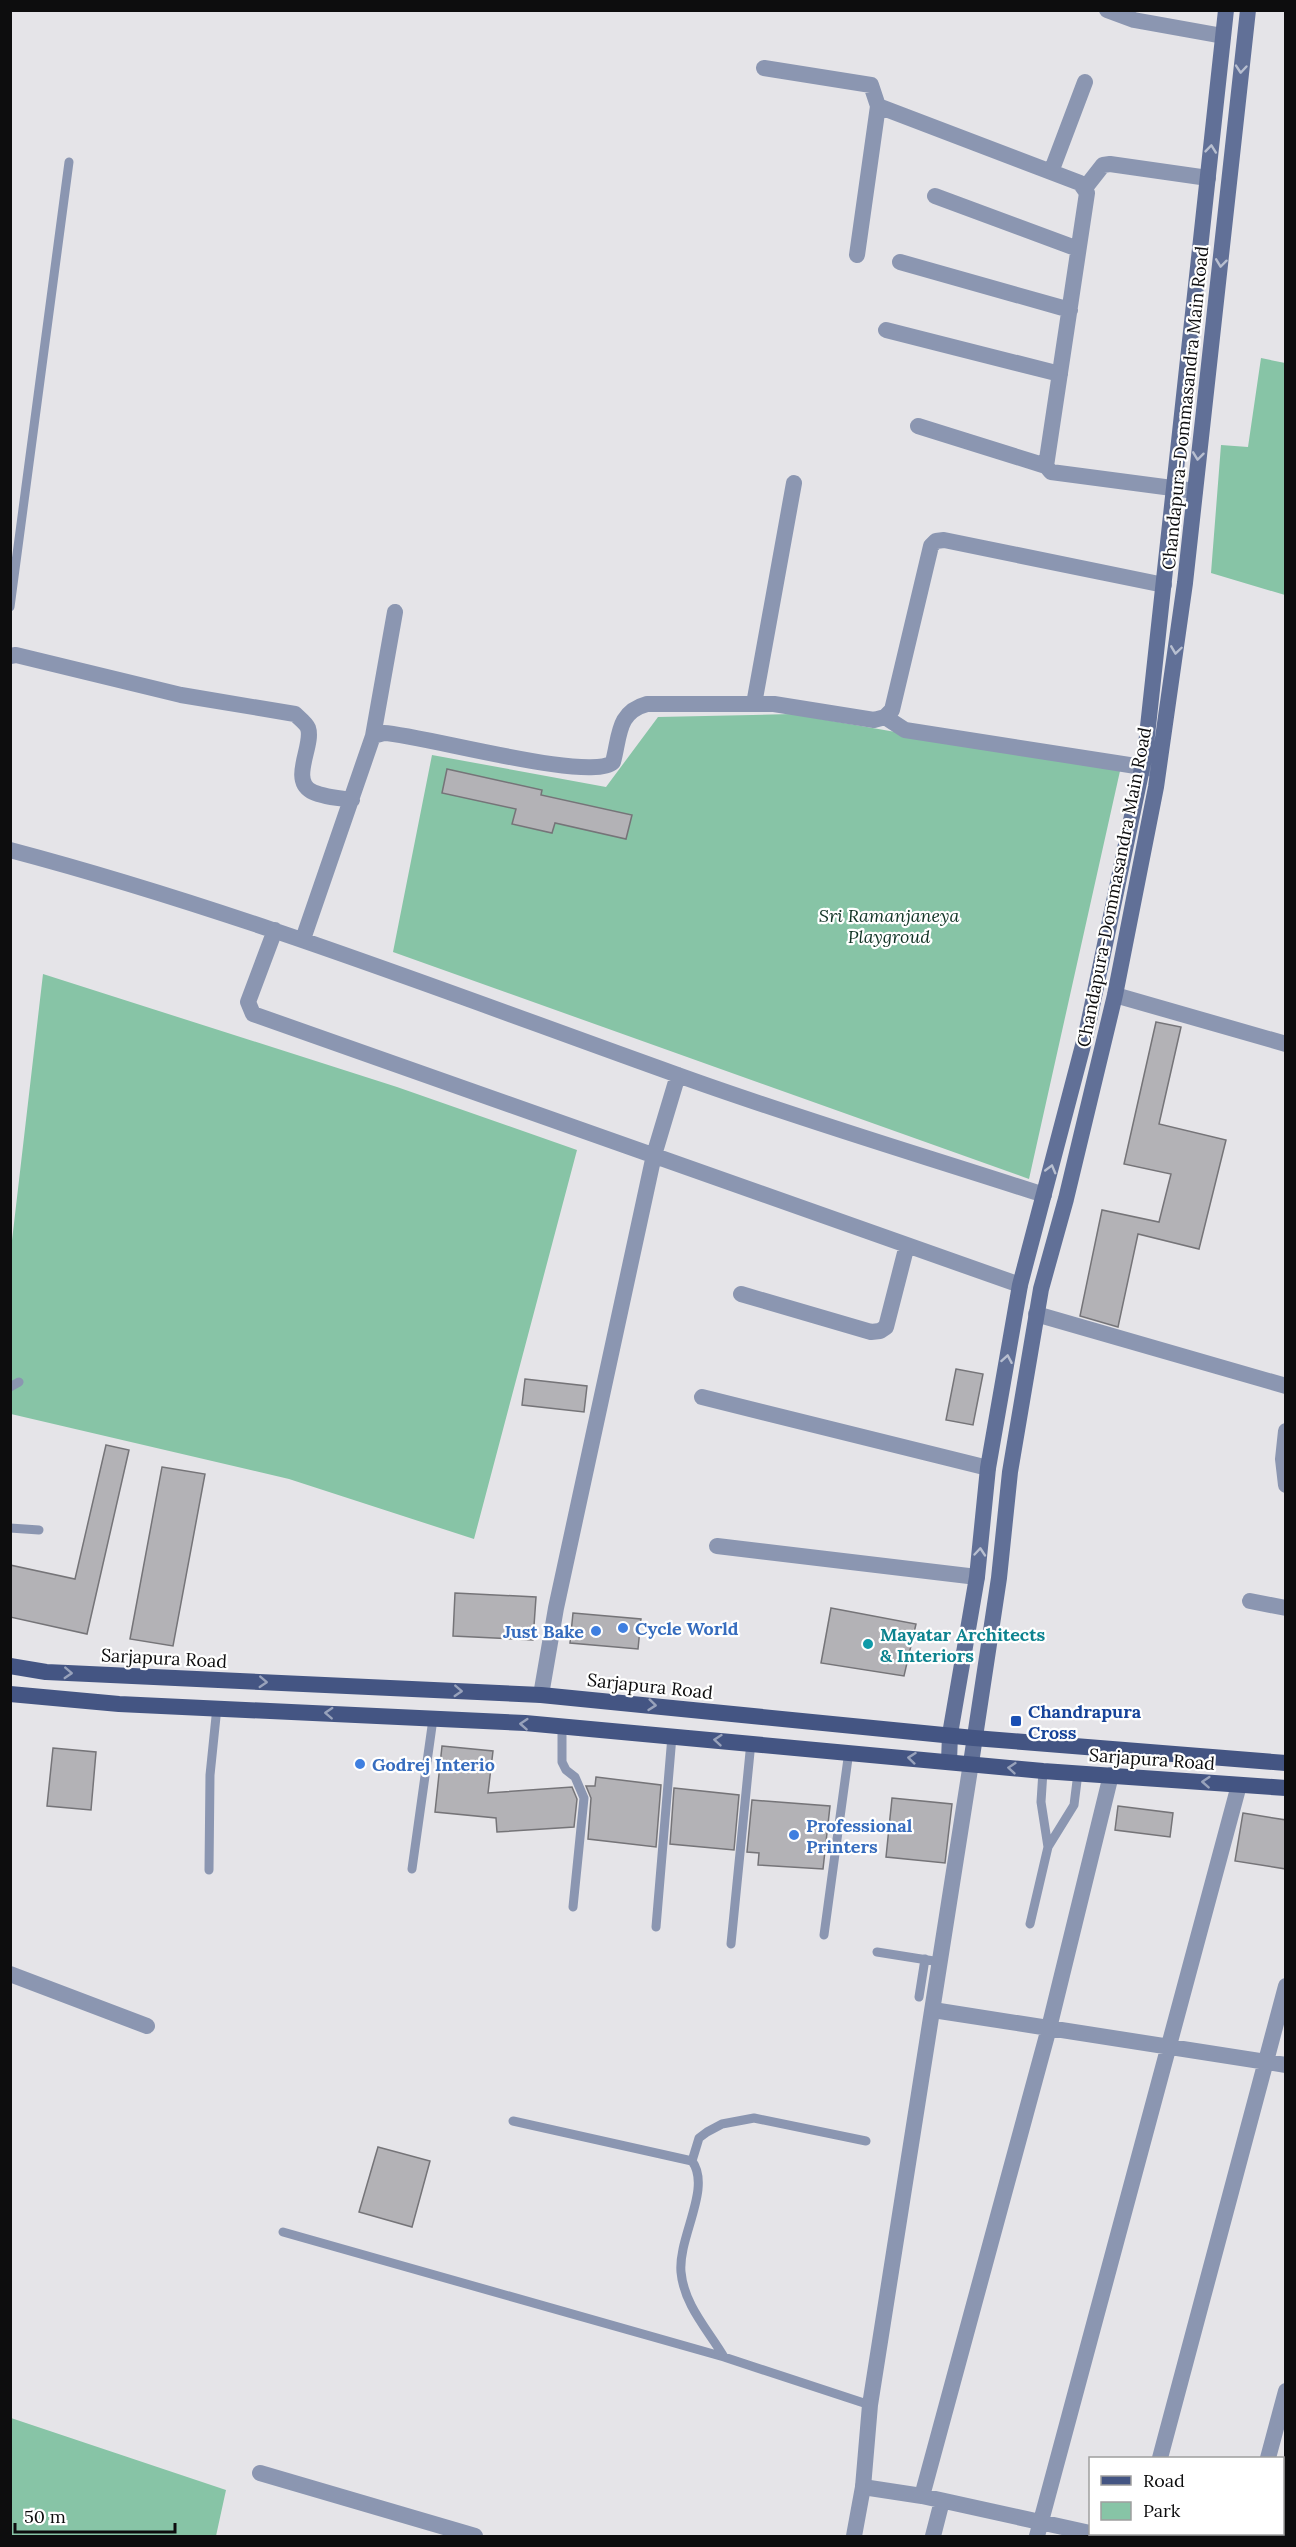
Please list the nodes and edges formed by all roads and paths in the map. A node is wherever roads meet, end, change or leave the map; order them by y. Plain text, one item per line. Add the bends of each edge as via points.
1 (1107, 10) edge
2 (1226, 10) edge
3 (1248, 10) edge
4 (1223, 36) junction
5 (764, 68) dead end
6 (1085, 82) dead end
7 (878, 106) junction
8 (69, 162) dead end
9 (1051, 172) junction
10 (1208, 178) junction
11 (1085, 188) junction
12 (935, 196) dead end
13 (1078, 249) junction
14 (857, 255) dead end
15 (900, 262) dead end
16 (1070, 310) junction
17 (886, 330) dead end
18 (1060, 374) junction
19 (918, 426) dead end
20 (1046, 466) junction
21 (794, 483) dead end
22 (1175, 489) junction
23 (1195, 491) junction
24 (1164, 585) junction
25 (10, 607) edge
26 (395, 612) dead end
27 (10, 656) edge
28 (754, 704) junction
29 (885, 717) junction
30 (374, 736) junction
31 (1151, 769) junction
32 (352, 800) junction
33 (10, 850) edge
34 (275, 930) junction
35 (303, 939) junction
36 (1116, 995) junction
37 (1286, 1044) edge
38 (678, 1075) junction
39 (654, 1155) junction
40 (1044, 1195) junction
41 (907, 1245) junction
42 (1020, 1285) junction
43 (741, 1294) dead end
44 (1036, 1314) junction
45 (1286, 1386) edge
46 (702, 1396) dead end
47 (1286, 1431) edge
48 (988, 1468) junction
49 (1286, 1485) edge
50 (10, 1528) edge
51 (39, 1530) dead end
52 (717, 1546) dead end
53 (978, 1577) junction
54 (1250, 1601) dead end
55 (1286, 1608) edge
56 (10, 1665) edge
57 (10, 1694) edge
58 (542, 1695) junction
59 (217, 1707) junction
60 (433, 1719) junction
61 (562, 1726) junction
62 (950, 1734) junction
63 (672, 1736) junction
64 (974, 1738) junction
65 (752, 1743) junction
66 (849, 1751) junction
67 (949, 1762) junction
68 (1286, 1762) edge
69 (970, 1763) junction
70 (1043, 1770) junction
71 (1078, 1773) junction
72 (1111, 1776) junction
73 (1239, 1785) junction
74 (1286, 1788) edge
75 (1048, 1847) junction
76 (412, 1869) dead end
77 (209, 1870) dead end
78 (573, 1907) dead end
79 (1030, 1924) dead end
80 (656, 1928) dead end
81 (824, 1935) dead end
82 (731, 1944) dead end
83 (877, 1952) dead end
84 (933, 1961) junction
85 (10, 1974) edge
86 (1286, 1986) edge
87 (919, 1997) dead end
88 (933, 2010) junction
89 (147, 2026) dead end
90 (1049, 2028) junction
91 (1166, 2047) junction
92 (1265, 2062) junction
93 (1286, 2065) edge
94 (513, 2121) dead end
95 (866, 2141) dead end
96 (692, 2161) junction
97 (283, 2232) dead end
98 (724, 2357) junction
99 (1286, 2391) edge
100 (870, 2405) junction
101 (1160, 2457) edge
102 (1268, 2457) edge
103 (260, 2473) dead end
104 (862, 2487) junction
105 (922, 2496) junction
106 (942, 2500) junction
107 (1039, 2529) edge
108 (1089, 2532) edge
109 (475, 2536) edge
110 (854, 2536) edge
111 (933, 2536) edge

1 - 4 street via 1134,20
2 - 4 main road, Chandapura-Dommasandra Main Road
3 -> 23 main road, Chandapura-Dommasandra Main Road
10 -> 4 main road, Chandapura-Dommasandra Main Road
5 - 7 street via 871,85
6 - 9 street
7 - 9 street
7 - 14 street
8 - 25 lane
9 - 11 street
10 - 11 street via 1110,164 1103,165
10 - 22 main road, Chandapura-Dommasandra Main Road
11 - 13 street
12 - 13 street
13 - 16 street
15 - 16 street
16 - 18 street
17 - 18 street
18 - 20 street
19 - 20 street
20 - 22 street via 1051,471
21 - 28 street
22 - 23 street
22 - 24 main road, Chandapura-Dommasandra Main Road
23 -> 31 main road, Chandapura-Dommasandra Main Road via 1185,583
24 - 29 street via 936,541 931,546 892,710
24 - 31 main road, Chandapura-Dommasandra Main Road
26 - 30 street
27 - 32 street via 181,694 295,714 309,734 304,785 311,791
28 - 29 street via 874,720
28 - 30 street via 636,707 624,718 613,762 604,768 554,765 394,733
29 - 31 street via 904,730
30 - 32 street
31 - 36 main road, Chandapura-Dommasandra Main Road
40 -> 31 main road, Chandapura-Dommasandra Main Road
32 - 35 street
33 - 34 street via 106,875
34 - 35 street
34 - 39 street via 248,1002 253,1014
35 - 38 street
36 - 37 street
36 - 44 main road, Chandapura-Dommasandra Main Road
38 - 39 street
38 - 40 street
39 - 41 street
39 - 58 street via 558,1596
40 - 42 main road, Chandapura-Dommasandra Main Road
41 - 42 street
41 - 43 street via 886,1327 880,1331 871,1332
48 -> 42 main road, Chandapura-Dommasandra Main Road
44 - 45 street
44 - 64 main road, Chandapura-Dommasandra Main Road
46 - 48 street
47 - 49 street
53 -> 48 main road, Chandapura-Dommasandra Main Road
50 - 51 lane
52 - 53 street
53 - 62 main road, Chandapura-Dommasandra Main Road
54 - 55 street
56 -> 58 main road, Sarjapura Road via 46,1672
57 - 59 main road, Sarjapura Road via 119,1704
58 -> 62 main road, Sarjapura Road
60 -> 59 main road, Sarjapura Road
59 - 77 lane via 210,1776
61 -> 60 main road, Sarjapura Road
60 - 76 lane
61 - 63 main road, Sarjapura Road
61 - 78 lane via 562,1762 575,1777 584,1798
62 - 64 main road, Sarjapura Road
62 - 67 main road, Chandapura-Dommasandra Main Road
65 -> 63 main road, Sarjapura Road
63 - 80 lane
64 - 68 main road, Sarjapura Road
64 - 69 main road, Chandapura-Dommasandra Main Road
65 - 66 main road, Sarjapura Road
65 - 82 lane
67 -> 66 main road, Sarjapura Road
66 - 81 lane
67 - 69 main road, Sarjapura Road
70 -> 69 main road, Sarjapura Road
69 - 84 street
70 - 71 main road, Sarjapura Road
70 - 75 lane via 1041,1802
71 - 72 main road, Sarjapura Road
71 - 75 lane via 1074,1805
73 -> 72 main road, Sarjapura Road
72 - 90 street
73 - 74 main road, Sarjapura Road
73 - 91 street
75 - 79 lane
83 - 84 lane
84 - 87 lane
84 - 88 street
85 - 89 street
86 - 92 street
88 - 90 street
88 - 100 street
90 - 91 street
90 - 105 street
91 - 92 street
91 - 107 street
92 - 93 street
92 - 101 street
94 - 96 lane
95 - 96 lane via 754,2118 722,2124 707,2132 699,2138
96 - 98 lane via 699,2170 700,2185 681,2247 681,2271 685,2293
97 - 98 lane
98 - 100 lane
99 - 102 street
100 - 104 street
103 - 109 street
104 - 105 street
104 - 110 street
105 - 106 street
106 - 107 street
106 - 111 street
107 - 108 street

